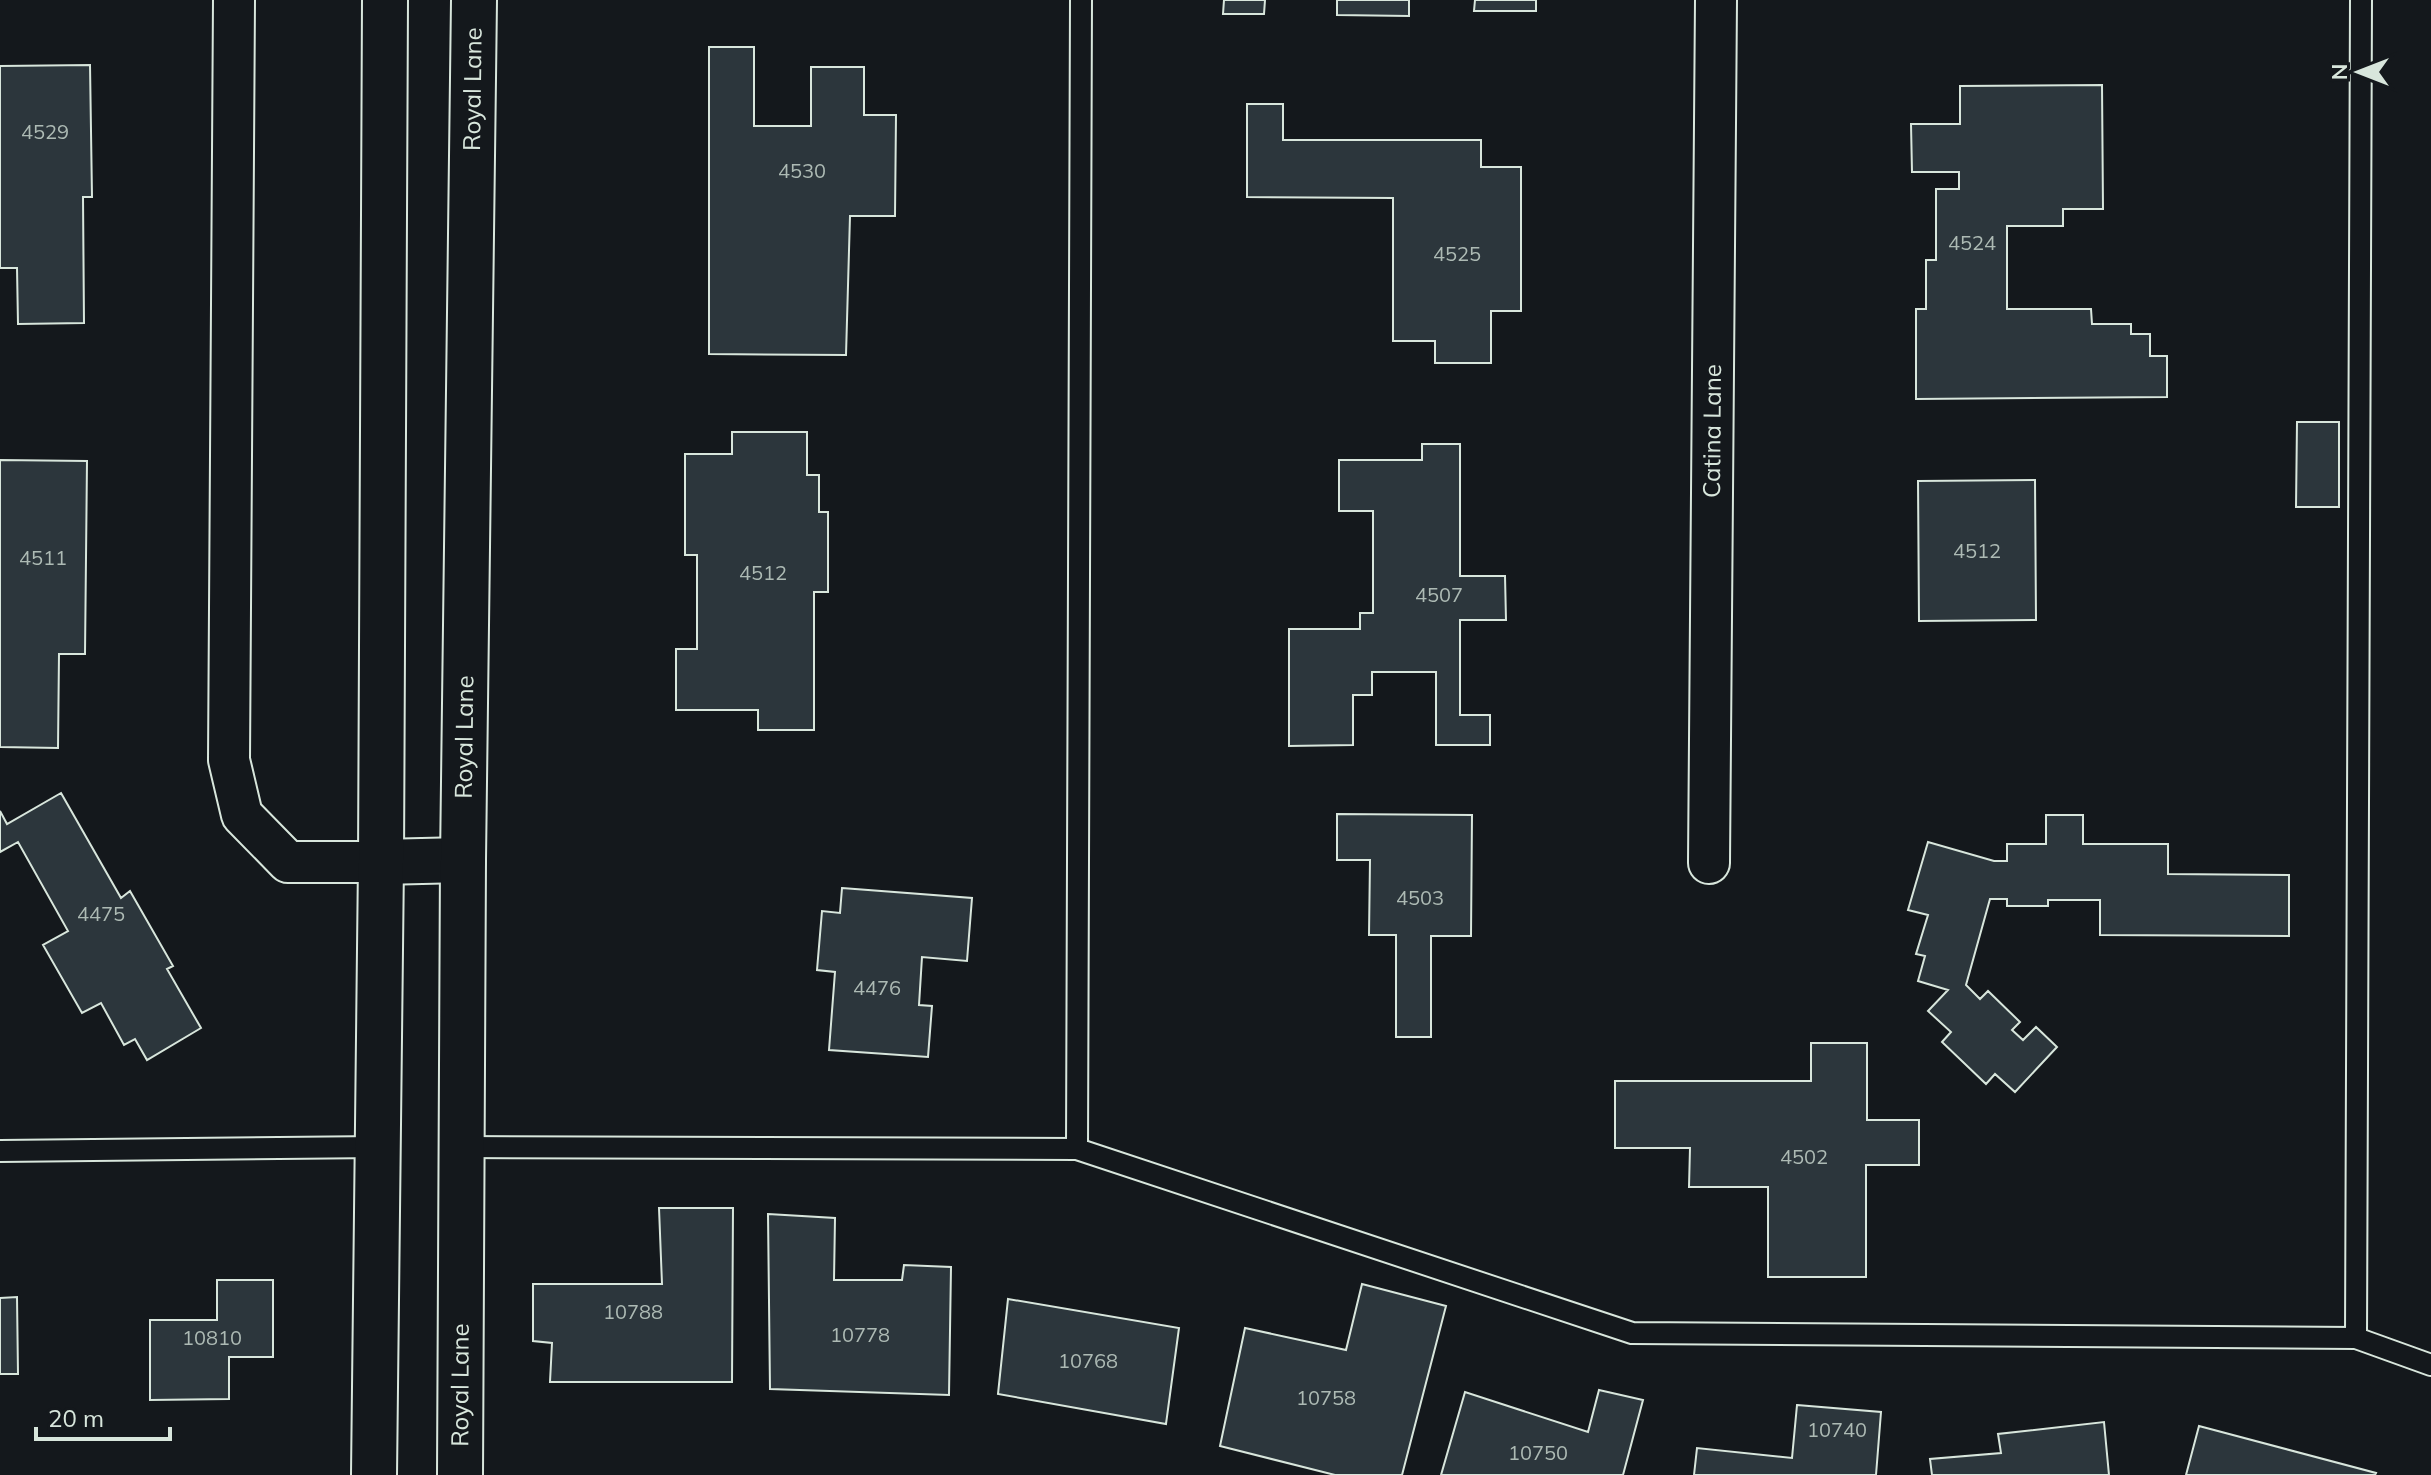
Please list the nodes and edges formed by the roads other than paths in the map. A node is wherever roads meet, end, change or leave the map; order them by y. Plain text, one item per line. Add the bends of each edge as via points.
1 (234, 0) edge
2 (385, 0) edge
3 (474, 0) edge
4 (1081, 0) edge
5 (1716, 0) edge
6 (2361, 0) edge
7 (463, 860) junction
8 (381, 862) junction
9 (1709, 863) dead end
10 (378, 1147) junction
11 (462, 1147) junction
12 (1077, 1149) junction
13 (0, 1151) edge
14 (2356, 1338) junction
15 (2431, 1365) edge
16 (374, 1475) edge
17 (460, 1475) edge

1 - 8 street via 229,760 242,815 288,862
2 - 8 main road
3 - 7 main road, Royal Lane
4 - 12 lane
5 - 9 street, Catina Lane
6 - 14 lane
7 - 8 main road
7 - 11 main road, Royal Lane
8 - 10 main road
10 - 13 lane
10 - 16 main road
11 - 12 lane
11 - 17 main road, Royal Lane
12 - 14 lane via 1632,1333
14 - 15 lane

